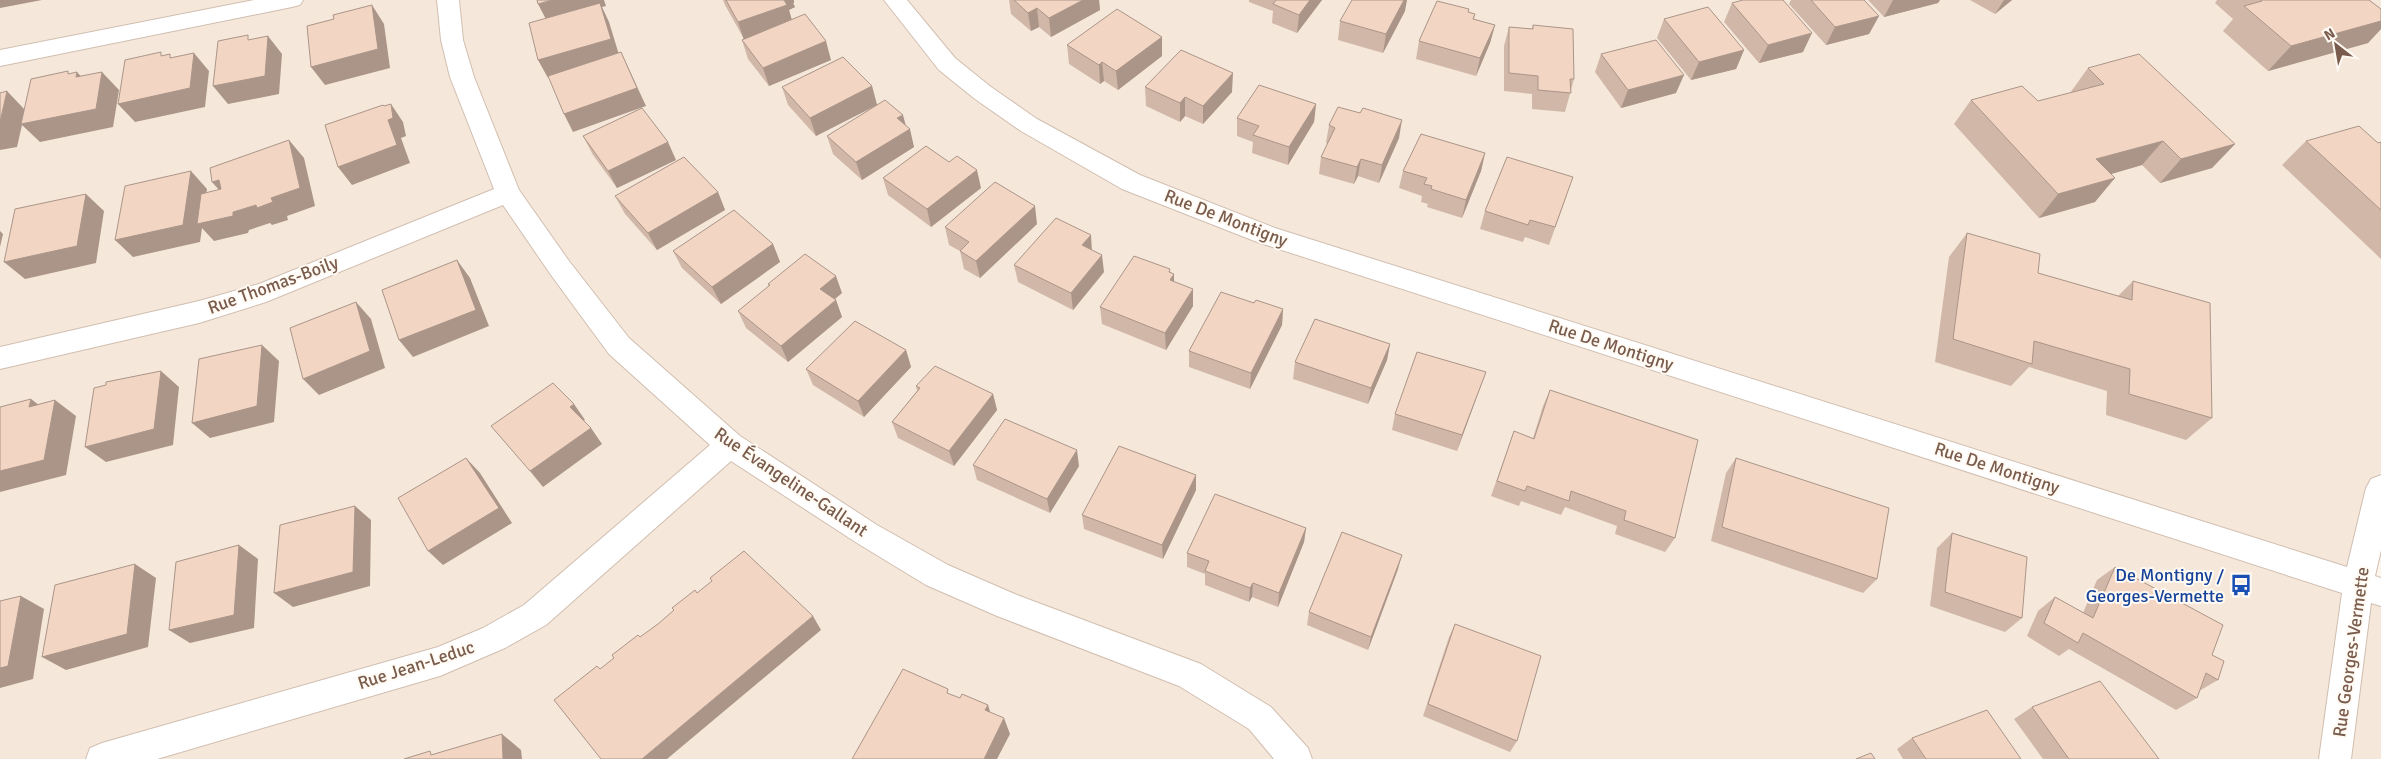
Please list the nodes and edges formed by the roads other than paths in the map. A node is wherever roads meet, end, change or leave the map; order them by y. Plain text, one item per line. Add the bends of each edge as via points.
1 (292, 0) edge
2 (448, 0) edge
3 (895, 0) edge
4 (0, 58) edge
5 (508, 193) junction
6 (0, 358) edge
7 (730, 445) junction
8 (2381, 488) edge
9 (2370, 588) edge
10 (102, 759) edge
11 (1296, 759) edge
12 (2335, 759) edge

1 - 4 street
2 - 5 street, Rue Évangeline-Gallant via 452,40 462,77
3 - 9 street, Rue De Montigny via 947,64 983,93 1029,125 1131,182 1266,235
5 - 6 street, Rue Thomas-Boily via 266,292 199,312
5 - 7 street, Rue Évangeline-Gallant via 619,346
7 - 10 street, Rue Jean-Leduc via 535,615 494,638 440,661
7 - 11 street, Rue Évangeline-Gallant via 867,534 937,575 1190,676 1260,718
8 - 9 street, Rue Georges-Vermette
9 - 12 street, Rue Georges-Vermette

